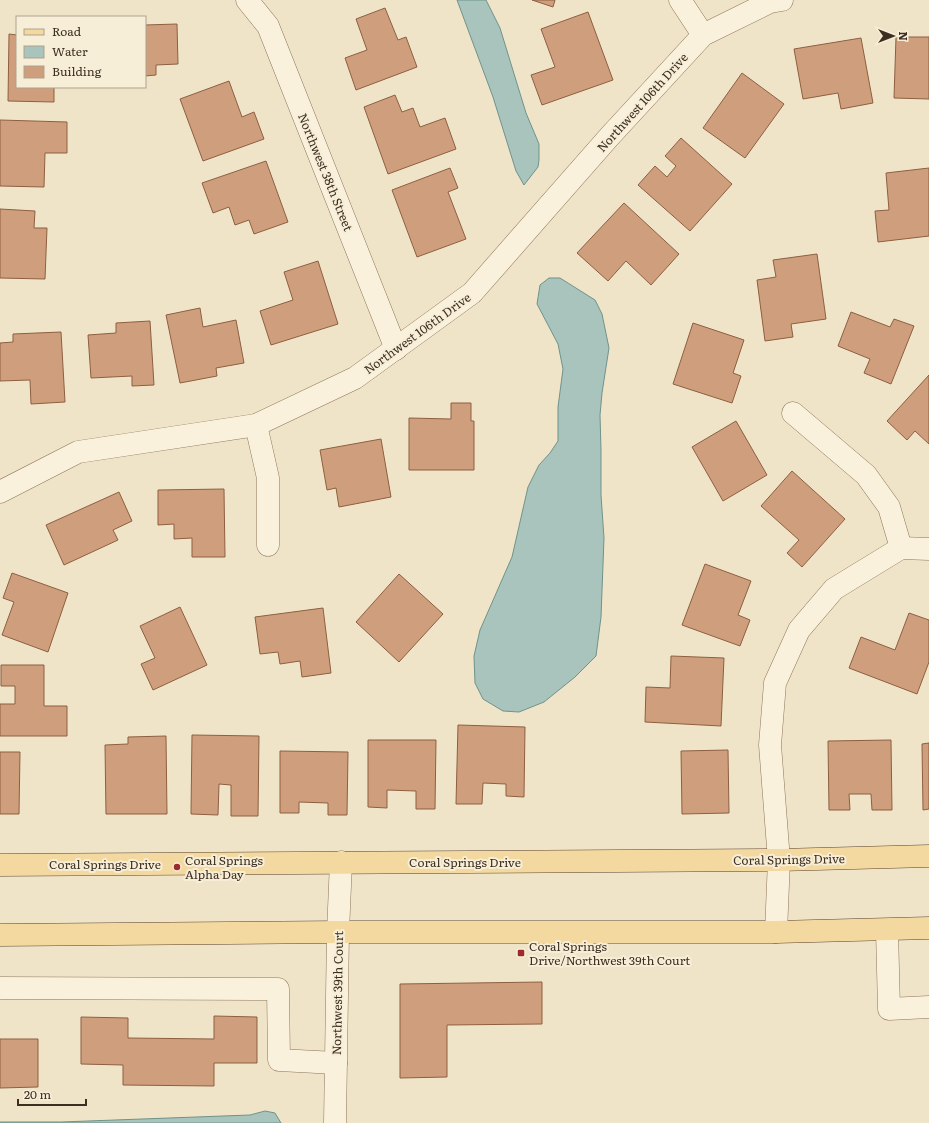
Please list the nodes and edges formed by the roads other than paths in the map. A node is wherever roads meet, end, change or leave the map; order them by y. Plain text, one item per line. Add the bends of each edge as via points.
1 (247, 0) edge
2 (680, 0) edge
3 (782, 0) edge
4 (702, 35) junction
5 (396, 349) junction
6 (793, 413) dead end
7 (256, 425) junction
8 (0, 492) edge
9 (268, 545) dead end
10 (901, 548) junction
11 (929, 549) edge
12 (929, 856) edge
13 (779, 860) junction
14 (341, 862) junction
15 (0, 865) edge
16 (929, 928) edge
17 (887, 930) junction
18 (338, 932) junction
19 (776, 932) junction
20 (0, 935) edge
21 (0, 988) edge
22 (929, 1007) edge
23 (336, 1063) junction
24 (335, 1123) edge

1 - 5 street, Northwest 38th Street via 268,26
2 - 4 street
3 - 4 street, Northwest 106th Drive via 770,2
4 - 5 street, Northwest 106th Drive via 472,293
5 - 7 street, Northwest 106th Drive via 355,378
6 - 10 street via 866,475 890,507
7 - 8 street, Northwest 106th Drive via 78,452
7 - 9 street via 268,478
10 - 11 street
10 - 13 street via 834,589 799,630 775,683 770,745
12 - 13 main road, Coral Springs Drive
13 - 14 main road, Coral Springs Drive
13 - 19 street
14 - 15 main road, Coral Springs Drive
14 - 18 street, Northwest 39th Court
16 - 17 main road
17 - 19 main road
17 - 22 street via 890,1009
18 - 19 main road
18 - 20 main road
18 - 23 street, Northwest 39th Court
21 - 23 street via 278,989 279,1060
23 - 24 street, Northwest 39th Court

